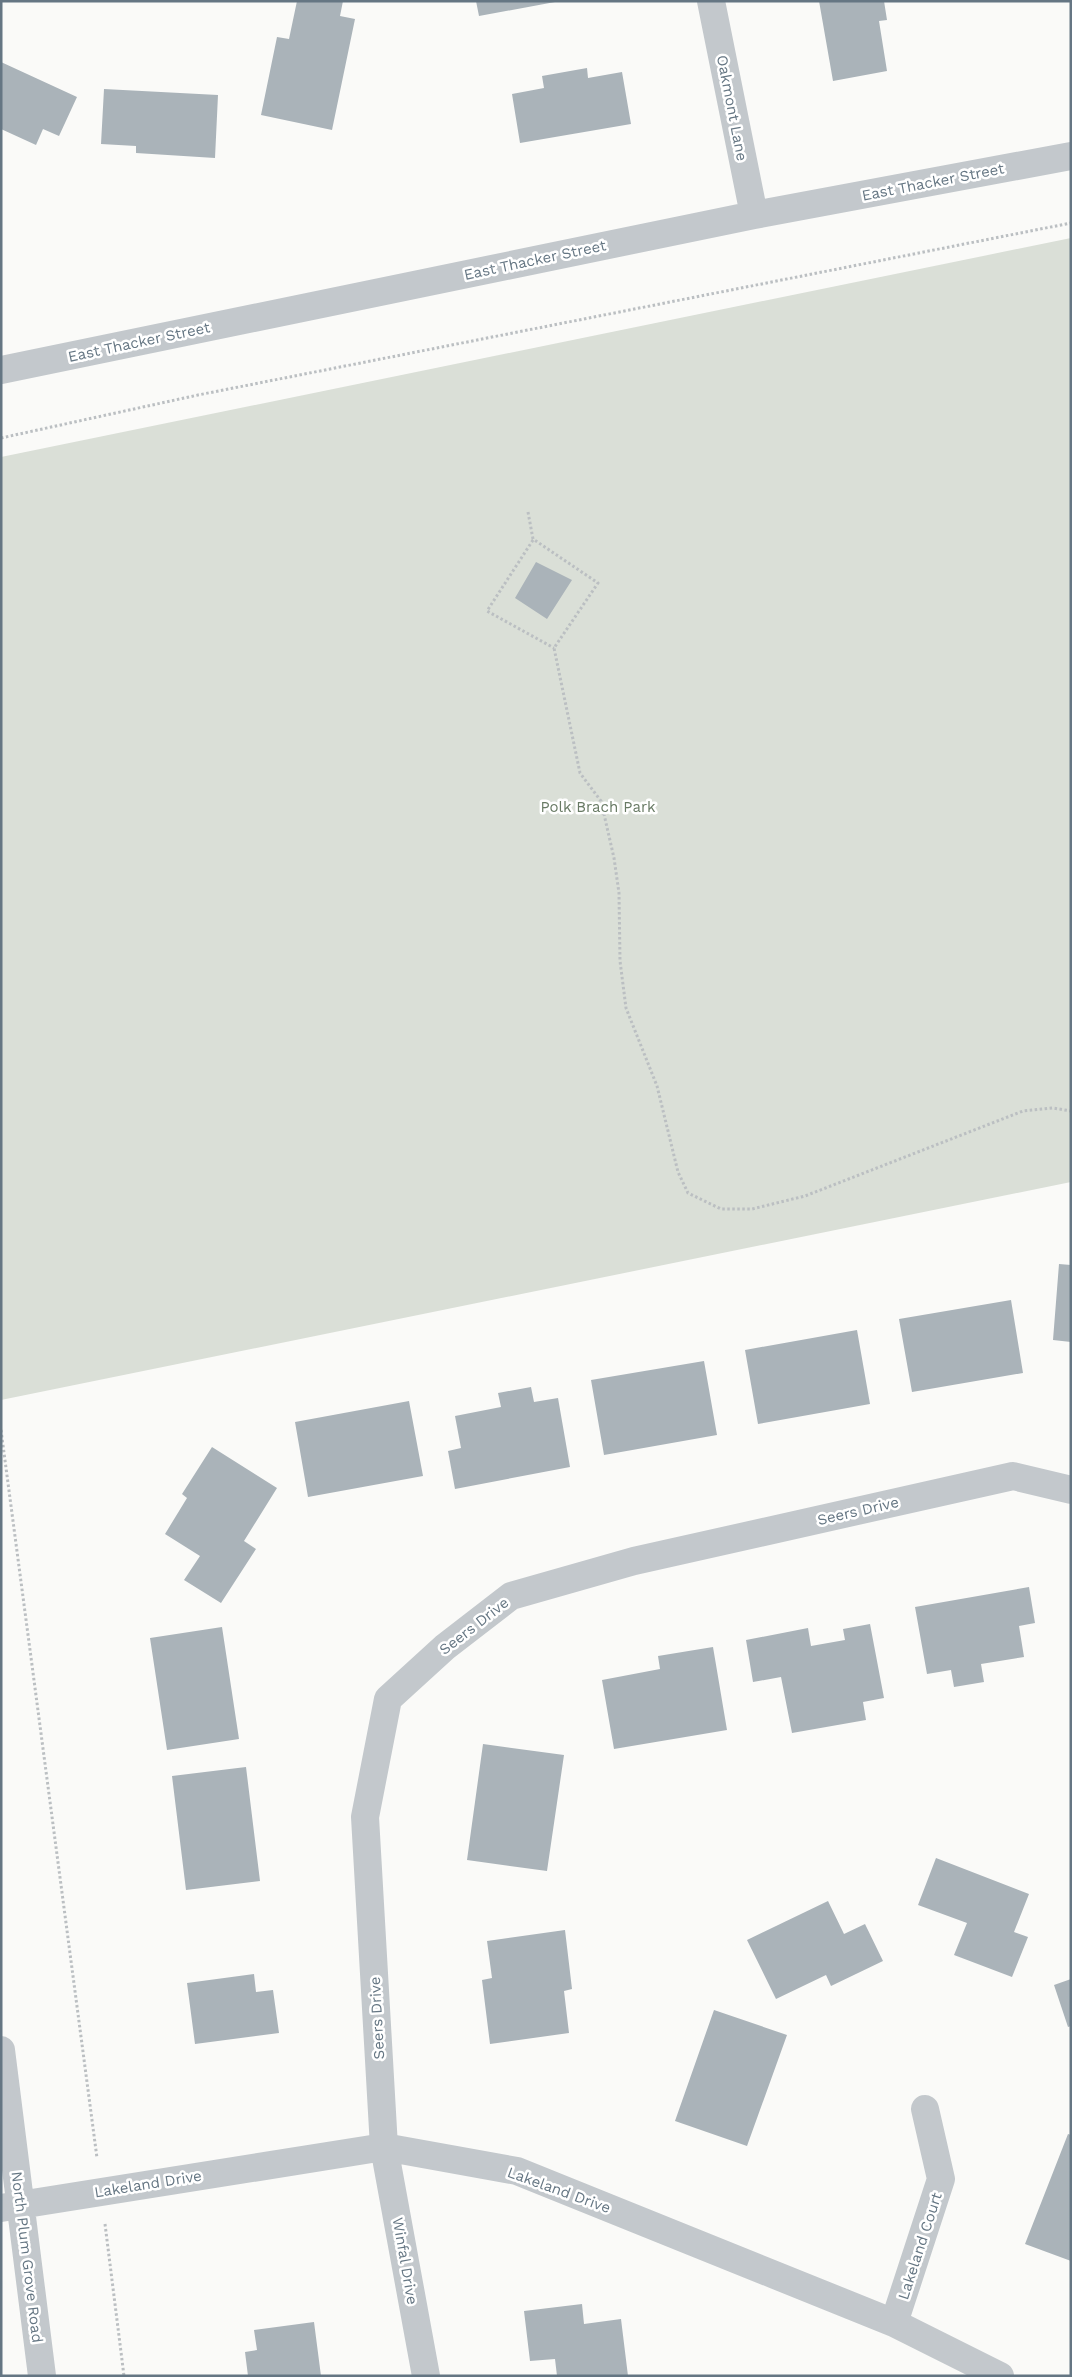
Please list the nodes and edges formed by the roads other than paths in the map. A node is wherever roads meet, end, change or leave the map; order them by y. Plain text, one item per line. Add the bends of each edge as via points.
1 (711, 1) edge
2 (1071, 156) edge
3 (754, 215) junction
4 (1, 370) edge
5 (1071, 1490) edge
6 (1, 2050) edge
7 (925, 2110) dead end
8 (384, 2146) junction
9 (11, 2207) edge
10 (894, 2323) junction
11 (42, 2376) edge
12 (426, 2376) edge
13 (1000, 2376) edge

1 - 3 street, Oakmont Lane
2 - 3 street, East Thacker Street
3 - 4 street, East Thacker Street
5 - 8 street, Seers Drive via 1013,1476 634,1561 511,1596 445,1647 388,1699 365,1817
6 - 9 street, North Plum Grove Road
7 - 10 street, Lakeland Court via 941,2179
8 - 9 street, Lakeland Drive
8 - 10 street, Lakeland Drive via 517,2171
8 - 12 street, Winfal Drive
9 - 11 street, North Plum Grove Road
10 - 13 street, Lakeland Drive

